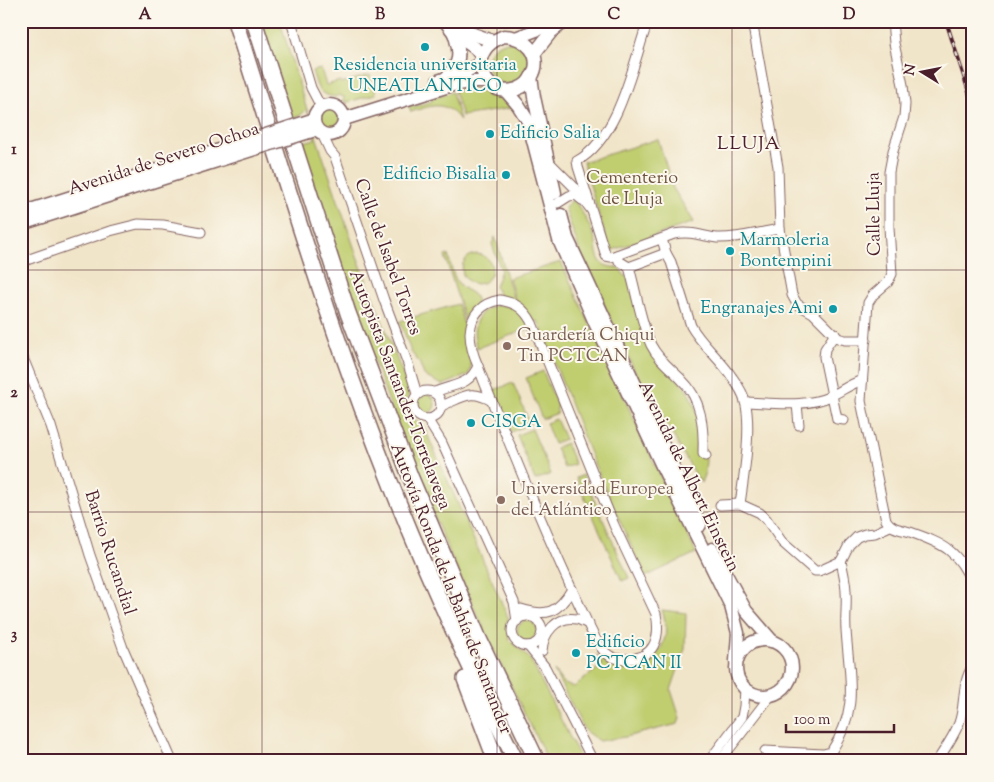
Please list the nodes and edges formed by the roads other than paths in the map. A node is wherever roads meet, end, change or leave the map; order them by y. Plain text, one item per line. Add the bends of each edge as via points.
1 (235, 21) edge
2 (254, 21) edge
3 (291, 21) edge
4 (445, 21) edge
5 (551, 21) edge
6 (565, 21) edge
7 (648, 21) edge
8 (752, 21) edge
9 (892, 21) edge
10 (456, 27) edge
11 (518, 38) junction
12 (493, 40) junction
13 (534, 54) junction
14 (480, 60) junction
15 (531, 77) junction
16 (445, 79) junction
17 (488, 82) junction
18 (506, 91) junction
19 (321, 107) junction
20 (342, 115) junction
21 (315, 127) junction
22 (203, 161) junction
23 (548, 161) junction
24 (584, 202) junction
25 (558, 203) junction
26 (592, 211) junction
27 (21, 213) edge
28 (21, 224) edge
29 (780, 229) junction
30 (201, 232) dead end
31 (662, 239) junction
32 (666, 253) junction
33 (617, 255) junction
34 (21, 262) edge
35 (629, 267) junction
36 (835, 334) junction
37 (866, 340) junction
38 (21, 353) edge
39 (478, 366) junction
40 (349, 374) junction
41 (862, 380) junction
42 (435, 392) junction
43 (417, 394) junction
44 (832, 395) junction
45 (492, 401) junction
46 (745, 402) junction
47 (797, 404) junction
48 (440, 410) junction
49 (427, 419) junction
50 (844, 420) dead end
51 (798, 424) dead end
52 (442, 443) junction
53 (706, 456) dead end
54 (740, 504) junction
55 (720, 505) dead end
56 (890, 526) junction
57 (841, 561) junction
58 (973, 585) edge
59 (572, 589) junction
60 (462, 602) junction
61 (514, 602) junction
62 (521, 609) junction
63 (529, 616) junction
64 (517, 621) junction
65 (589, 624) junction
66 (538, 641) junction
67 (772, 641) junction
68 (528, 646) junction
69 (542, 651) junction
70 (736, 661) junction
71 (972, 666) edge
72 (545, 667) junction
73 (744, 688) junction
74 (771, 695) junction
75 (765, 751) dead end
76 (172, 761) edge
77 (496, 761) edge
78 (516, 761) edge
79 (537, 761) edge
80 (542, 761) edge
81 (593, 761) edge
82 (709, 761) edge
83 (720, 761) edge
84 (937, 761) edge

1 - 40 highway
2 - 60 highway, Autopista Santander-Torrelavega via 348,313
3 - 19 street via 311,88
4 - 10 main road
5 - 11 main road
6 - 13 main road via 551,32
7 - 26 street via 620,107 595,147 578,161
8 - 29 street via 778,167
9 - 37 street, Calle Lluja via 905,104 889,172 892,274 869,299
10 - 12 main road
10 - 14 main road via 475,48
10 - 16 main road via 459,60
11 - 12 main road via 504,36
11 - 13 main road
12 - 14 main road
13 - 15 main road via 535,67
14 - 16 main road via 463,73
14 - 17 main road
15 - 18 main road via 522,87
15 - 23 main road, Avenida de Albert Einstein
16 - 20 main road via 354,108
17 - 18 main road
17 - 20 main road via 452,85
18 - 70 main road, Avenida de Albert Einstein via 528,121 559,240 588,308 731,606 738,633
19 - 20 main road via 337,108
19 - 21 main road via 316,112
20 - 21 main road via 343,126 337,133 327,135
21 - 22 main road, Avenida de Severo Ochoa, bridge
21 - 43 street, Calle de Isabel Torres via 335,157
22 - 27 main road, Avenida de Severo Ochoa
22 - 28 main road, Avenida de Severo Ochoa
23 - 24 street via 576,188
23 - 25 main road, Avenida de Albert Einstein
24 - 25 street via 576,195
24 - 26 street
25 - 67 main road, Avenida de Albert Einstein via 567,238 710,545 746,611
26 - 33 street via 606,256
29 - 31 street via 727,238 682,232
29 - 36 street via 792,295 797,304 818,316
30 - 34 street via 138,224
31 - 32 street
31 - 33 street
32 - 35 street
32 - 46 street via 690,326 732,377
33 - 35 street via 619,261
35 - 53 street via 651,345 659,358 684,381 699,409 703,454
36 - 37 street via 845,340
36 - 44 street via 825,349 824,357
37 - 41 street, Calle Lluja
38 - 76 street, Barrio Rucandial via 51,426 120,639
39 - 42 street via 469,380
39 - 45 street
39 - 65 street via 470,334 480,308 488,302 500,300 516,304 532,323 659,627 651,650 635,659 621,660 606,653
40 - 77 highway, Autovía Ronda de la Bahía de Santander via 420,570
40 - 78 highway via 430,580
41 - 44 street
41 - 56 street, Calle Lluja via 861,401 886,520
42 - 43 street via 427,390
42 - 48 street via 440,399
43 - 49 street via 414,410
44 - 47 street
44 - 50 street via 836,419
45 - 48 street via 474,394
45 - 59 street
46 - 47 street
46 - 54 street via 746,456
47 - 51 street
48 - 49 street
48 - 52 street
49 - 52 street
52 - 61 street
54 - 55 street
54 - 57 street via 763,516 782,542 813,570
56 - 57 street via 857,537
56 - 58 street via 947,548 961,561
57 - 75 street via 846,591 845,624 852,697 838,742 831,752
59 - 62 street via 564,602 552,611 538,614
59 - 65 street
60 - 79 highway, Autopista Santander-Torrelavega
60 - 80 highway, Autovía Ronda de la Bahía de Santander
61 - 62 street
61 - 64 street
62 - 63 street
63 - 64 street
63 - 66 street via 542,628
64 - 68 street via 512,629 514,638
65 - 69 street via 576,619 566,620 550,628
66 - 68 street
66 - 69 street
67 - 70 main road via 757,640 744,648
67 - 74 main road via 784,649 791,665 786,685
68 - 72 street
69 - 72 street
70 - 73 main road via 737,675
71 - 84 street via 965,680 959,722
72 - 81 street
73 - 74 main road via 758,695
73 - 82 street via 742,717
74 - 83 street

